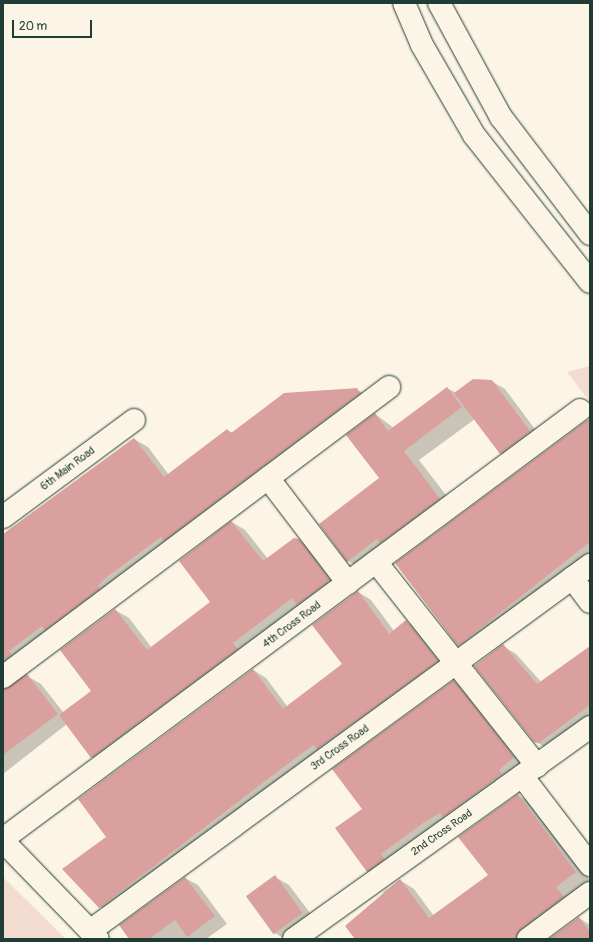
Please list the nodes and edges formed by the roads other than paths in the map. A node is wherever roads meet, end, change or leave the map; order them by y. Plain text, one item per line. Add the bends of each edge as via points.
1 (404, 3) edge
2 (439, 3) edge
3 (590, 234) edge
4 (590, 282) edge
5 (389, 387) dead end
6 (580, 410) dead end
7 (134, 420) dead end
8 (268, 478) junction
9 (3, 517) edge
10 (376, 562) junction
11 (590, 566) edge
12 (572, 578) junction
13 (348, 583) junction
14 (590, 602) edge
15 (456, 664) junction
16 (3, 678) edge
17 (590, 727) edge
18 (530, 771) junction
19 (3, 840) edge
20 (590, 865) edge
21 (590, 893) edge
22 (94, 935) edge
23 (294, 939) edge
24 (528, 939) edge

1 - 4 street via 422,45 474,135
2 - 3 street via 501,117
5 - 8 street
6 - 10 street, 4th Cross Road
7 - 9 street, 6th Main Road
8 - 13 street
8 - 16 street
10 - 13 street, 4th Cross Road
10 - 15 street
11 - 12 street, 3rd Cross Road
12 - 14 street
12 - 15 street, 3rd Cross Road
13 - 19 street, 4th Cross Road
15 - 18 street
15 - 22 street, 3rd Cross Road
17 - 18 street, 2nd Cross Road
18 - 20 street
18 - 23 street, 2nd Cross Road
19 - 22 street
21 - 24 street

